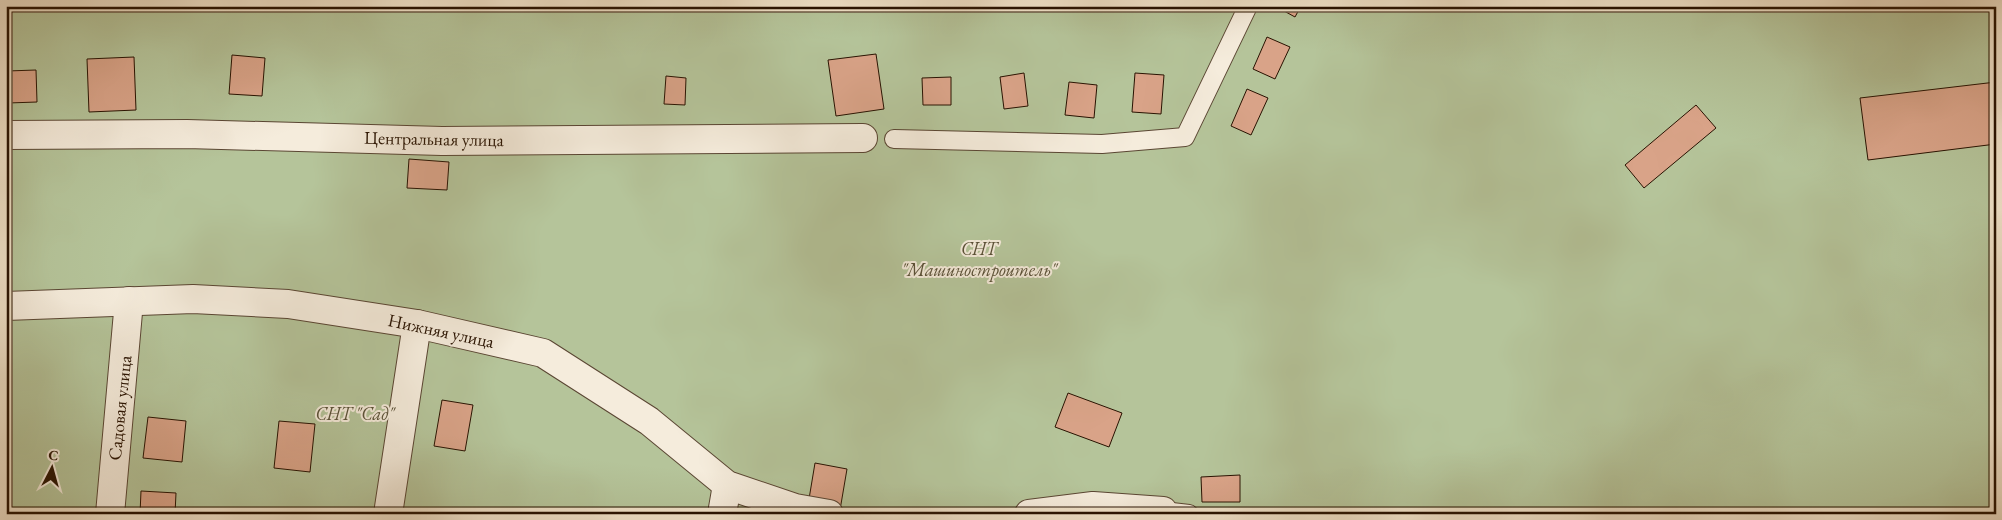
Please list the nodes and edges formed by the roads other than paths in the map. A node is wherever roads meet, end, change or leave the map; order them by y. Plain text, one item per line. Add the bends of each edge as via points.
1 (1248, 6) edge
2 (6, 135) edge
3 (863, 138) dead end
4 (894, 139) dead end
5 (130, 301) junction
6 (6, 306) edge
7 (417, 324) junction
8 (727, 484) junction
9 (1176, 513) edge
10 (110, 514) edge
11 (388, 514) edge
12 (722, 514) edge
13 (829, 514) edge
14 (1029, 514) edge

1 - 4 lane via 1185,137 1102,144
2 - 3 street, Центральная улица via 187,134 442,141
5 - 6 street, Нижняя улица
5 - 7 street, Нижняя улица via 194,299 288,304
5 - 10 street, Садовая улица
7 - 8 street, Нижняя улица via 543,354 649,421
7 - 11 street
8 - 12 street
8 - 13 street, Нижняя улица via 795,508
9 - 14 street via 1093,506

